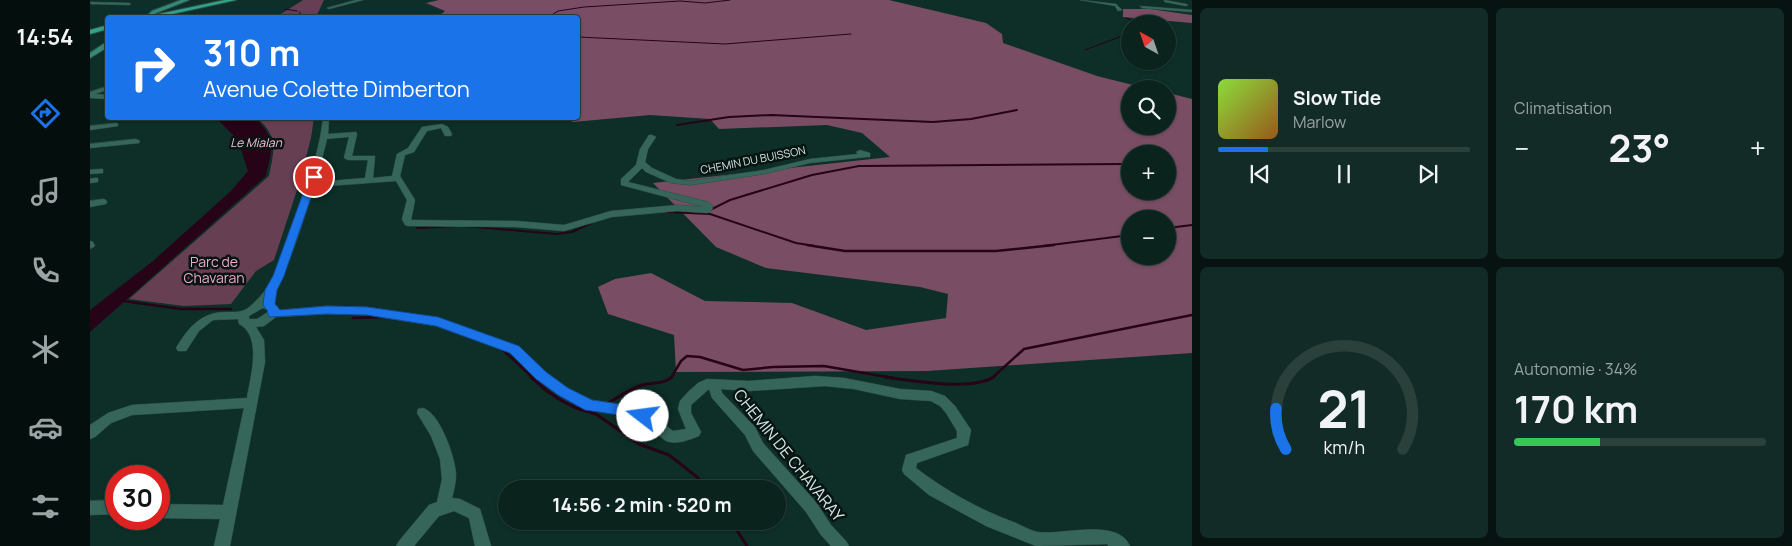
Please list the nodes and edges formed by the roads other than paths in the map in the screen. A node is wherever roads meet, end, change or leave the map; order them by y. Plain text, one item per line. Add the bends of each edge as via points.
1 (101, 0) edge
2 (186, 0) edge
3 (233, 0) edge
4 (335, 0) edge
5 (361, 0) edge
6 (1082, 0) edge
7 (1167, 1) edge
8 (91, 3) edge
9 (129, 4) dead end
10 (1142, 6) dead end
11 (329, 8) junction
12 (1154, 8) junction
13 (1192, 9) edge
14 (1120, 10) dead end
15 (153, 15) edge
16 (156, 15) edge
17 (325, 15) edge
18 (105, 28) edge
19 (90, 32) edge
20 (105, 45) edge
21 (90, 56) edge
22 (105, 89) edge
23 (90, 95) edge
24 (105, 97) edge
25 (326, 120) edge
26 (116, 125) dead end
27 (90, 128) edge
28 (448, 134) dead end
29 (323, 137) junction
30 (652, 137) dead end
31 (136, 141) dead end
32 (90, 146) edge
33 (860, 152) dead end
34 (640, 162) junction
35 (100, 171) dead end
36 (90, 172) edge
37 (396, 178) junction
38 (369, 180) junction
39 (311, 185) junction
40 (103, 202) dead end
41 (90, 204) edge
42 (271, 290) junction
43 (254, 308) junction
44 (269, 313) junction
45 (247, 319) junction
46 (258, 340) junction
47 (182, 348) dead end
48 (714, 384) junction
49 (252, 403) junction
50 (423, 413) dead end
51 (90, 432) edge
52 (105, 507) edge
53 (444, 507) junction
54 (90, 508) edge
55 (170, 511) edge
56 (229, 512) junction
57 (222, 546) edge
58 (404, 546) edge
59 (483, 546) edge
60 (841, 546) edge
61 (1122, 546) edge

1 - 8 street
2 - 15 street
3 - 16 main road
4 - 11 street
5 - 11 street
6 - 14 street via 1116,5
7 - 12 street
7 - 13 street
8 - 9 street
10 - 12 street
11 - 17 street
12 - 13 street
18 - 19 main road
20 - 21 street
22 - 23 street
23 - 24 street
25 - 29 street
26 - 27 street
28 - 37 street via 442,126 425,129 411,150 400,154
29 - 38 street via 353,134 348,158 372,158
29 - 39 street
30 - 34 street
31 - 32 street
33 - 34 street, CHEMIN DU BUISSON via 868,156 810,161 764,172 690,183 674,181 649,170
34 - 37 street via 624,183 710,208 703,211 677,208 610,214 564,228 408,223 406,219 411,200 402,182
35 - 36 street
37 - 38 street
38 - 39 street
39 - 42 street
40 - 41 street
42 - 43 street
42 - 44 street
43 - 44 street
43 - 45 street
44 - 45 street
44 - 46 street
44 - 48 street via 367,311 438,322 514,350 563,392 590,406 643,416 671,436 680,437 694,432 684,412 686,402 704,385
45 - 46 street
45 - 47 street via 215,316 207,319 194,329
46 - 49 street via 259,362
48 - 60 street, CHEMIN DE CHAVARAY via 716,395 750,431 758,447 811,506
48 - 61 street via 754,386 826,381 884,392 926,395 942,401 964,430 963,441 911,459 909,470 934,490 991,521 1037,539 1109,537
49 - 51 street via 140,408 108,417
49 - 56 street
50 - 53 street via 433,423 449,476
52 - 54 street
53 - 58 street via 434,510
53 - 59 street via 455,504 475,514
55 - 56 street
56 - 57 street

